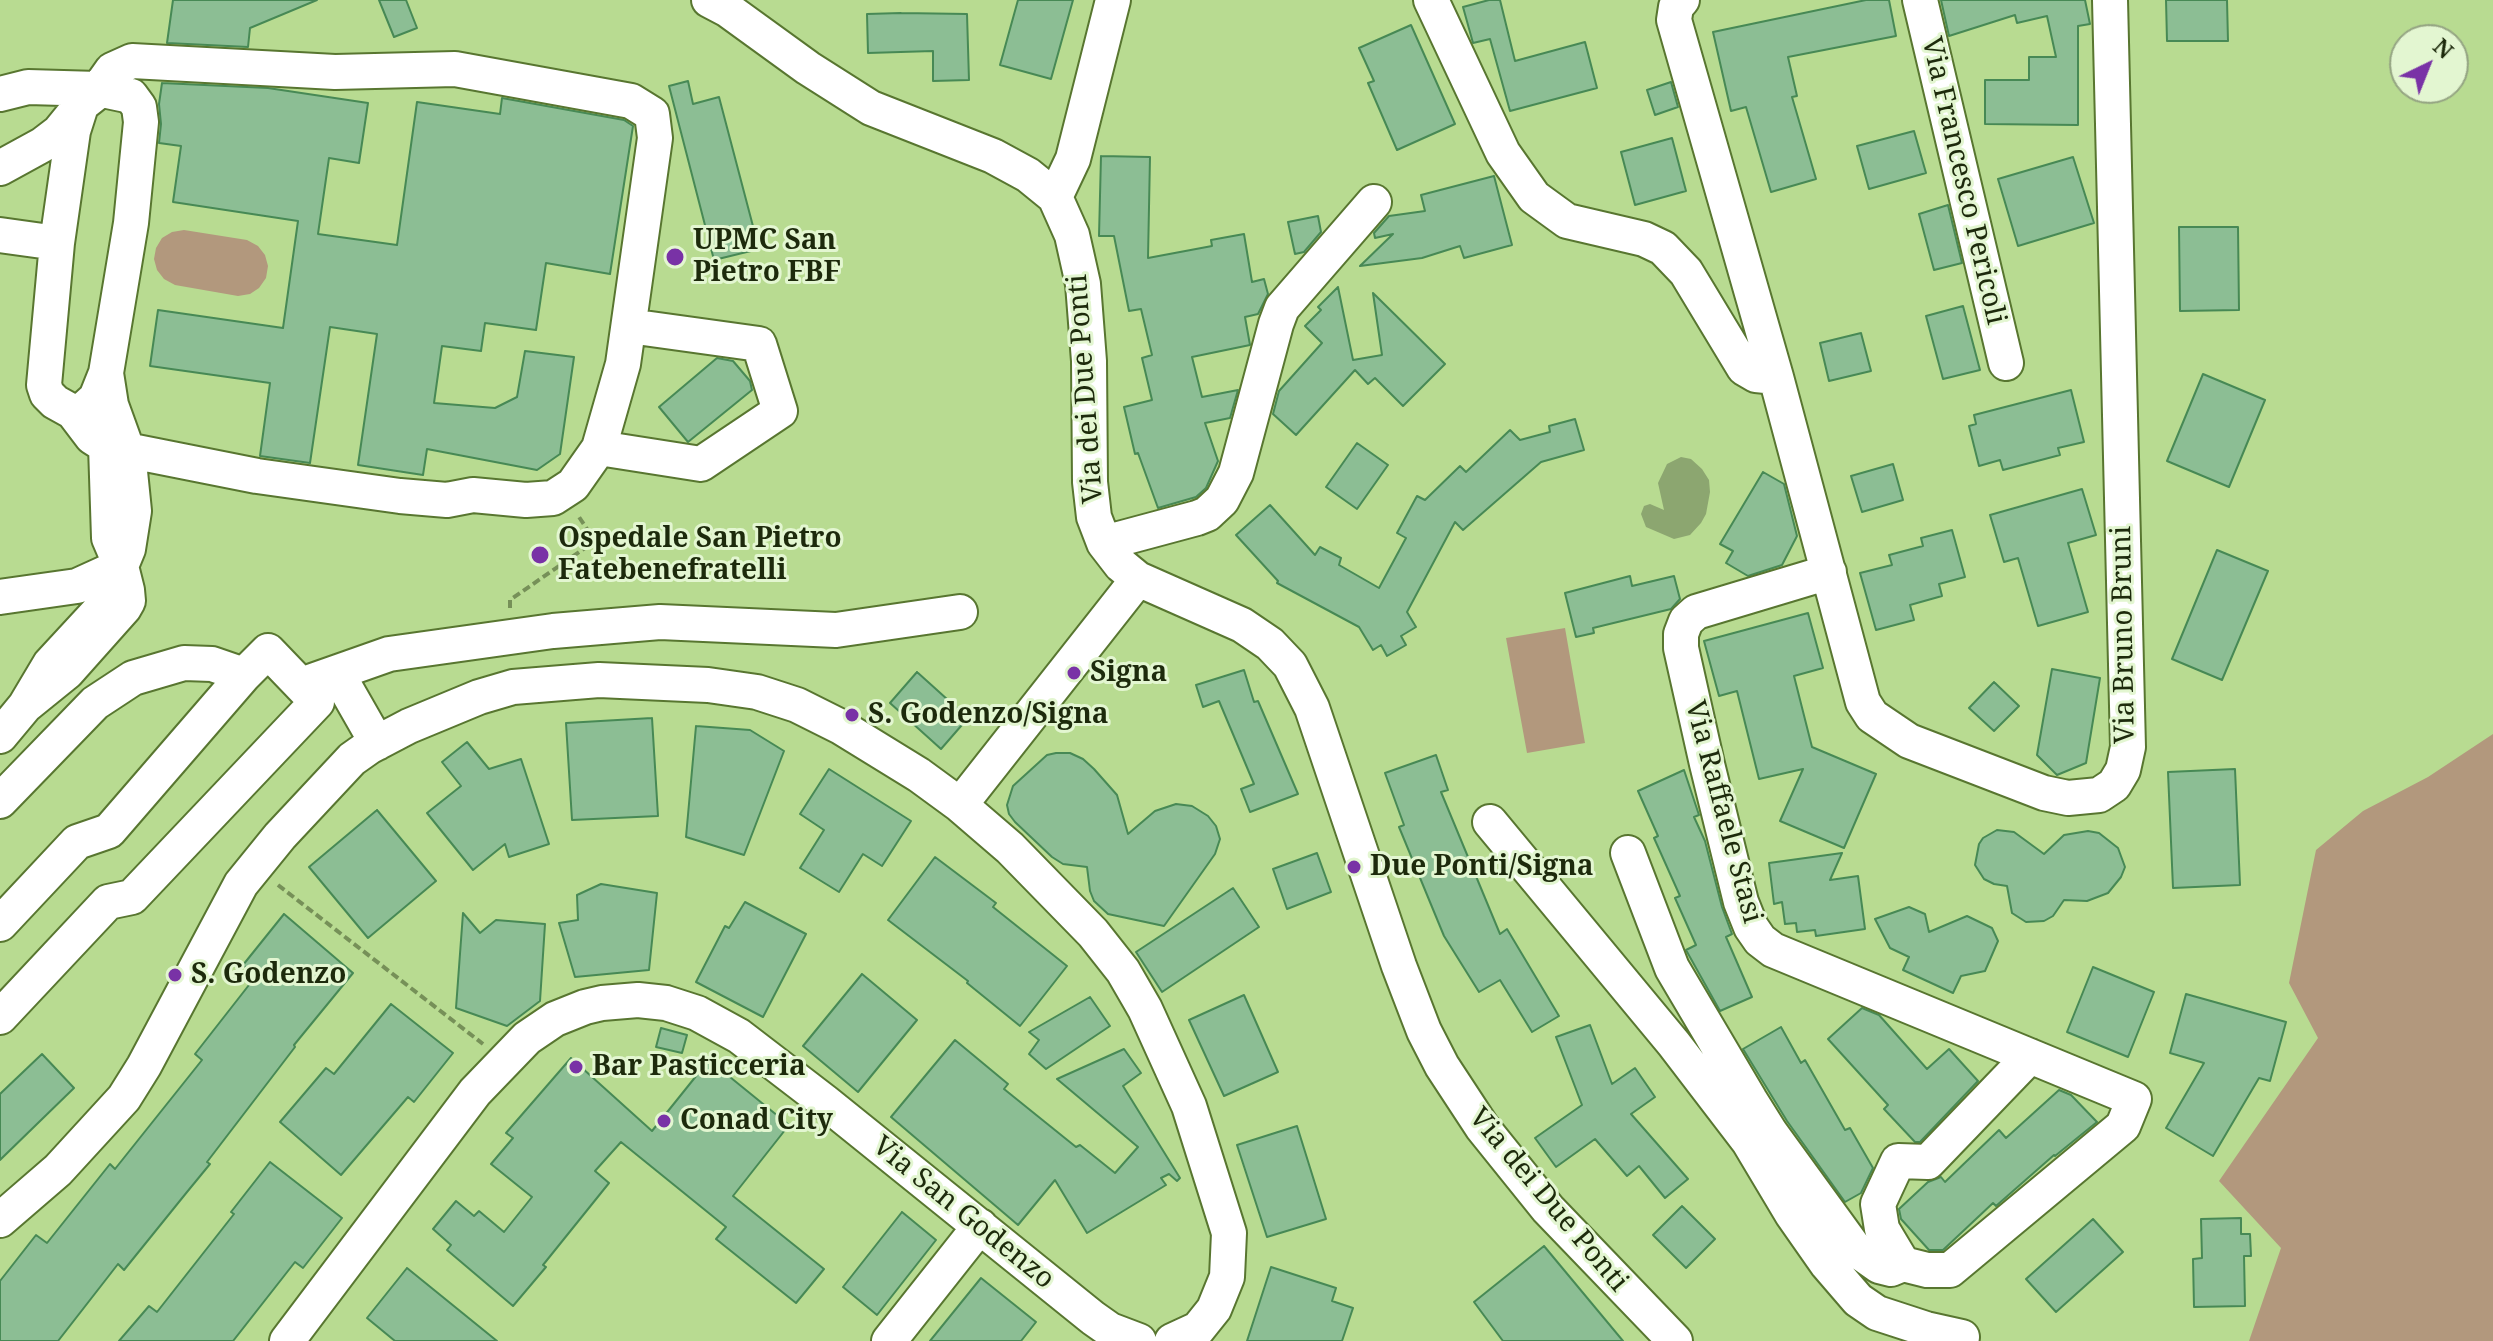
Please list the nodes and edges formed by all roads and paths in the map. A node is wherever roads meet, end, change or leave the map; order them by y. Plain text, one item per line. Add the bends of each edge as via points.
1 (709, 0) edge
2 (1113, 0) edge
3 (1431, 0) edge
4 (1682, 0) edge
5 (1920, 0) edge
6 (2110, 0) edge
7 (14, 91) edge
8 (90, 97) junction
9 (0, 168) edge
10 (1055, 197) junction
11 (1374, 202) dead end
12 (0, 235) edge
13 (57, 243) junction
14 (629, 326) junction
15 (2006, 363) dead end
16 (106, 373) junction
17 (1776, 377) junction
18 (73, 412) junction
19 (599, 448) junction
20 (117, 449) junction
21 (563, 492) junction
22 (1104, 543) junction
23 (121, 566) junction
24 (1829, 572) junction
25 (1138, 579) junction
26 (0, 597) edge
27 (960, 612) dead end
28 (510, 637) junction
29 (346, 670) junction
30 (244, 675) junction
31 (301, 685) junction
32 (0, 736) edge
33 (385, 738) junction
34 (0, 801) edge
35 (960, 805) junction
36 (1490, 822) dead end
37 (1628, 853) dead end
38 (273, 882) dead end
39 (0, 924) edge
40 (0, 1017) edge
41 (493, 1053) junction
42 (2030, 1056) junction
43 (1759, 1137) junction
44 (0, 1220) edge
45 (980, 1226) junction
46 (1903, 1264) junction
47 (1962, 1337) dead end
48 (287, 1341) edge
49 (889, 1341) edge
50 (1139, 1341) edge
51 (1172, 1341) edge
52 (1675, 1341) edge

1 - 10 street, Via dei Due Ponti via 871,108 993,156
2 - 10 street via 1073,159
3 - 17 street via 1503,153 1534,197 1567,221 1663,248 1686,272 1744,368
4 - 17 street, Via Bruno Bruni via 1674,20
5 - 15 street, Via Francesco Pericoli
6 - 24 street, Via Bruno Bruni via 2128,741 2117,781 2099,795 2053,796 1909,741 1884,726 1863,702
7 - 8 street
8 - 9 street via 51,139
8 - 13 street via 73,131
8 - 14 street via 112,70 132,61 335,72 455,69 631,101 652,114 655,138
8 - 16 street via 131,96 141,122 131,223
10 - 22 street, Via dei Due Ponti via 1072,235 1083,284 1090,482
11 - 22 street via 1282,308 1236,473 1222,500 1197,518
12 - 13 street
13 - 18 street via 44,385 55,402
14 - 19 street
14 - 19 street via 759,344 780,411 701,464
16 - 18 street via 96,398
16 - 20 street
17 - 24 street, Via Bruno Bruni
18 - 20 street via 92,437
19 - 21 street
20 - 21 street via 257,476 447,500 473,495 526,500
20 - 23 street via 109,538
21 - 28 path via 595,541 510,600
22 - 25 street, Via dei Due Ponti
23 - 26 street via 77,586
23 - 32 street via 128,601 124,608
24 - 42 street, Via Raffaele Stasi via 1696,612 1681,634 1707,764 1751,927 1773,950
25 - 35 street
25 - 52 street, Via dei Due Ponti via 1242,625 1290,665 1312,708 1399,966 1442,1066 1482,1127 1548,1209
27 - 28 street via 836,630 660,622
28 - 29 street via 389,654
29 - 31 street
29 - 33 street
30 - 31 street via 268,651
30 - 34 street via 212,664 184,663 133,678 95,703
30 - 39 street via 109,831 77,842
31 - 40 street via 317,702 132,897 108,902
33 - 35 street via 479,697 526,685 599,680 708,685 771,696 811,711
33 - 44 street via 335,775 241,884 124,1098 58,1170
35 - 51 street via 1041,878 1114,960 1145,1009 1189,1106 1225,1221 1229,1262 1207,1319
36 - 43 street via 1674,1044
37 - 43 street via 1672,968
38 - 41 path
41 - 45 street, Via San Godenzo via 555,1019 602,1003 666,1003 709,1017
41 - 48 street via 475,1092
42 - 46 street via 1928,1162 1898,1161 1878,1204 1882,1229
42 - 46 street, Via Raffaele Stasi via 2134,1099 2123,1126 1950,1270
43 - 46 street via 1855,1249 1879,1266
43 - 47 street via 1792,1214 1858,1300 1877,1313
45 - 49 street
45 - 50 street, Via San Godenzo via 1093,1318

